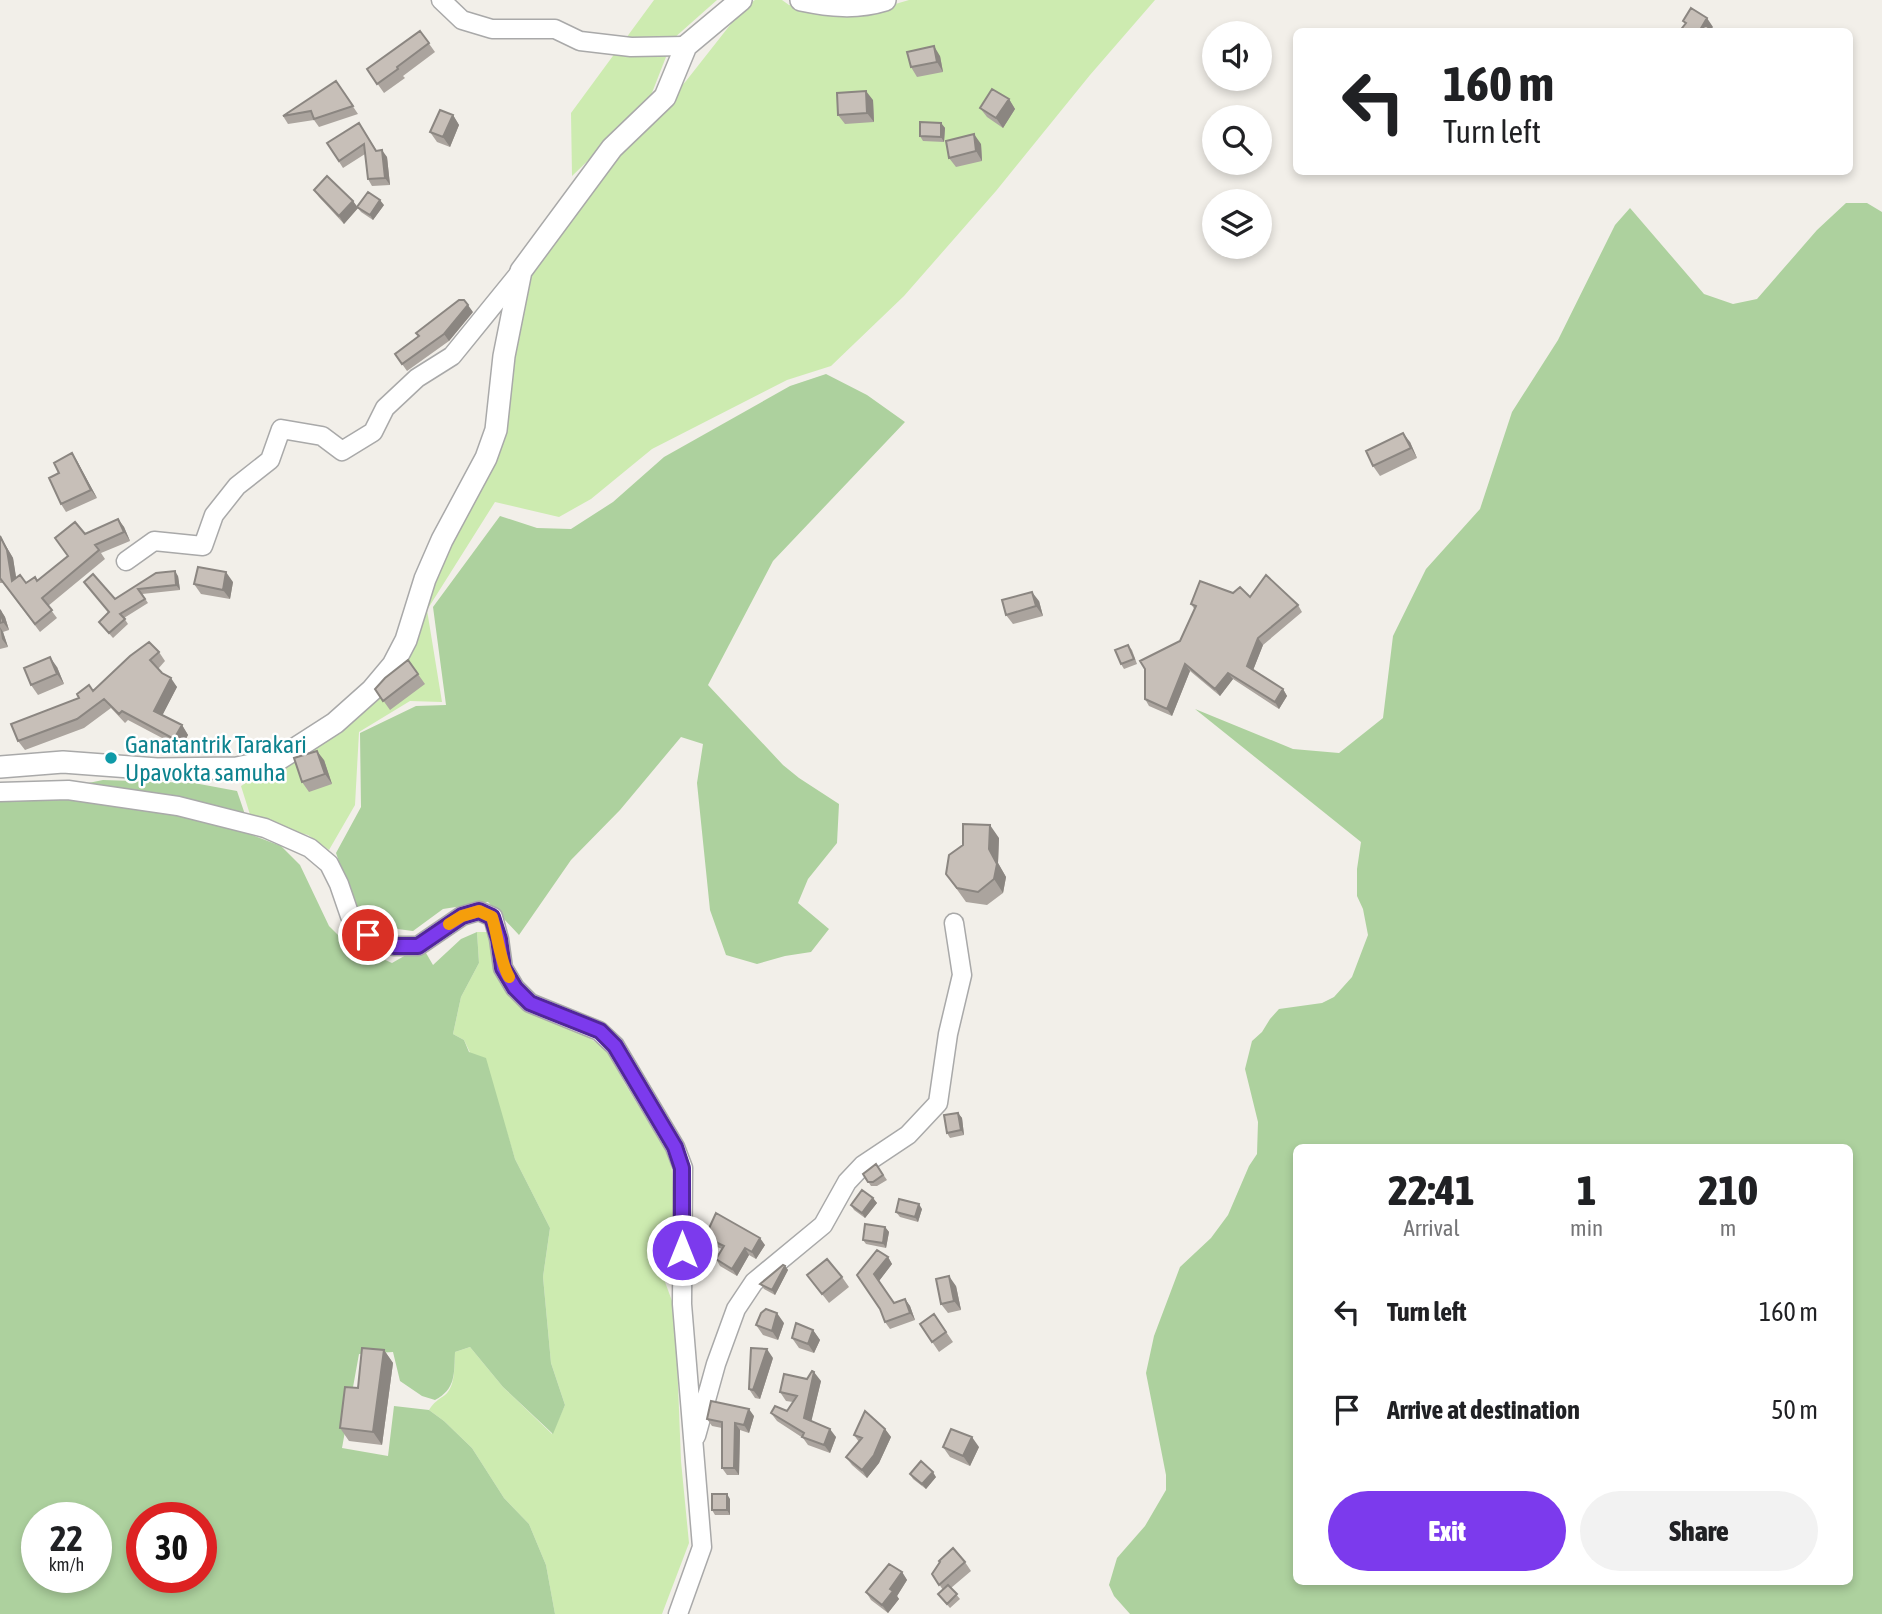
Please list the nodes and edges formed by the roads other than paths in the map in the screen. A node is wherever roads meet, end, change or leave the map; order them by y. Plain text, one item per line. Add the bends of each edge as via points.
1 (440, 0) edge
2 (741, 0) edge
3 (801, 0) edge
4 (886, 0) edge
5 (686, 46) junction
6 (521, 271) junction
7 (126, 561) dead end
8 (0, 767) edge
9 (0, 792) edge
10 (954, 923) dead end
11 (692, 1452) junction
12 (678, 1614) edge

1 - 5 street via 462,20 492,29 555,29 580,41 631,47
2 - 5 street
3 - 4 street via 832,6
5 - 6 street via 665,97 612,148
6 - 7 street via 452,356 385,408 373,432 342,451 322,436 281,429 270,460 237,486 214,515 203,546 154,541
6 - 8 street via 496,430 425,579 406,639 393,665 372,690 335,723 279,759 248,766 157,769 63,762
9 - 11 street via 68,790 178,806 265,828 310,848 329,864 350,916 368,935 394,946 418,946 462,916 479,911 492,917 503,968 515,988 530,1003 600,1031 615,1046 675,1147 682,1168 682,1304
10 - 11 street via 962,975 938,1103 908,1135 863,1165 847,1182 823,1224 754,1282 736,1309 716,1363
11 - 12 street via 702,1547

